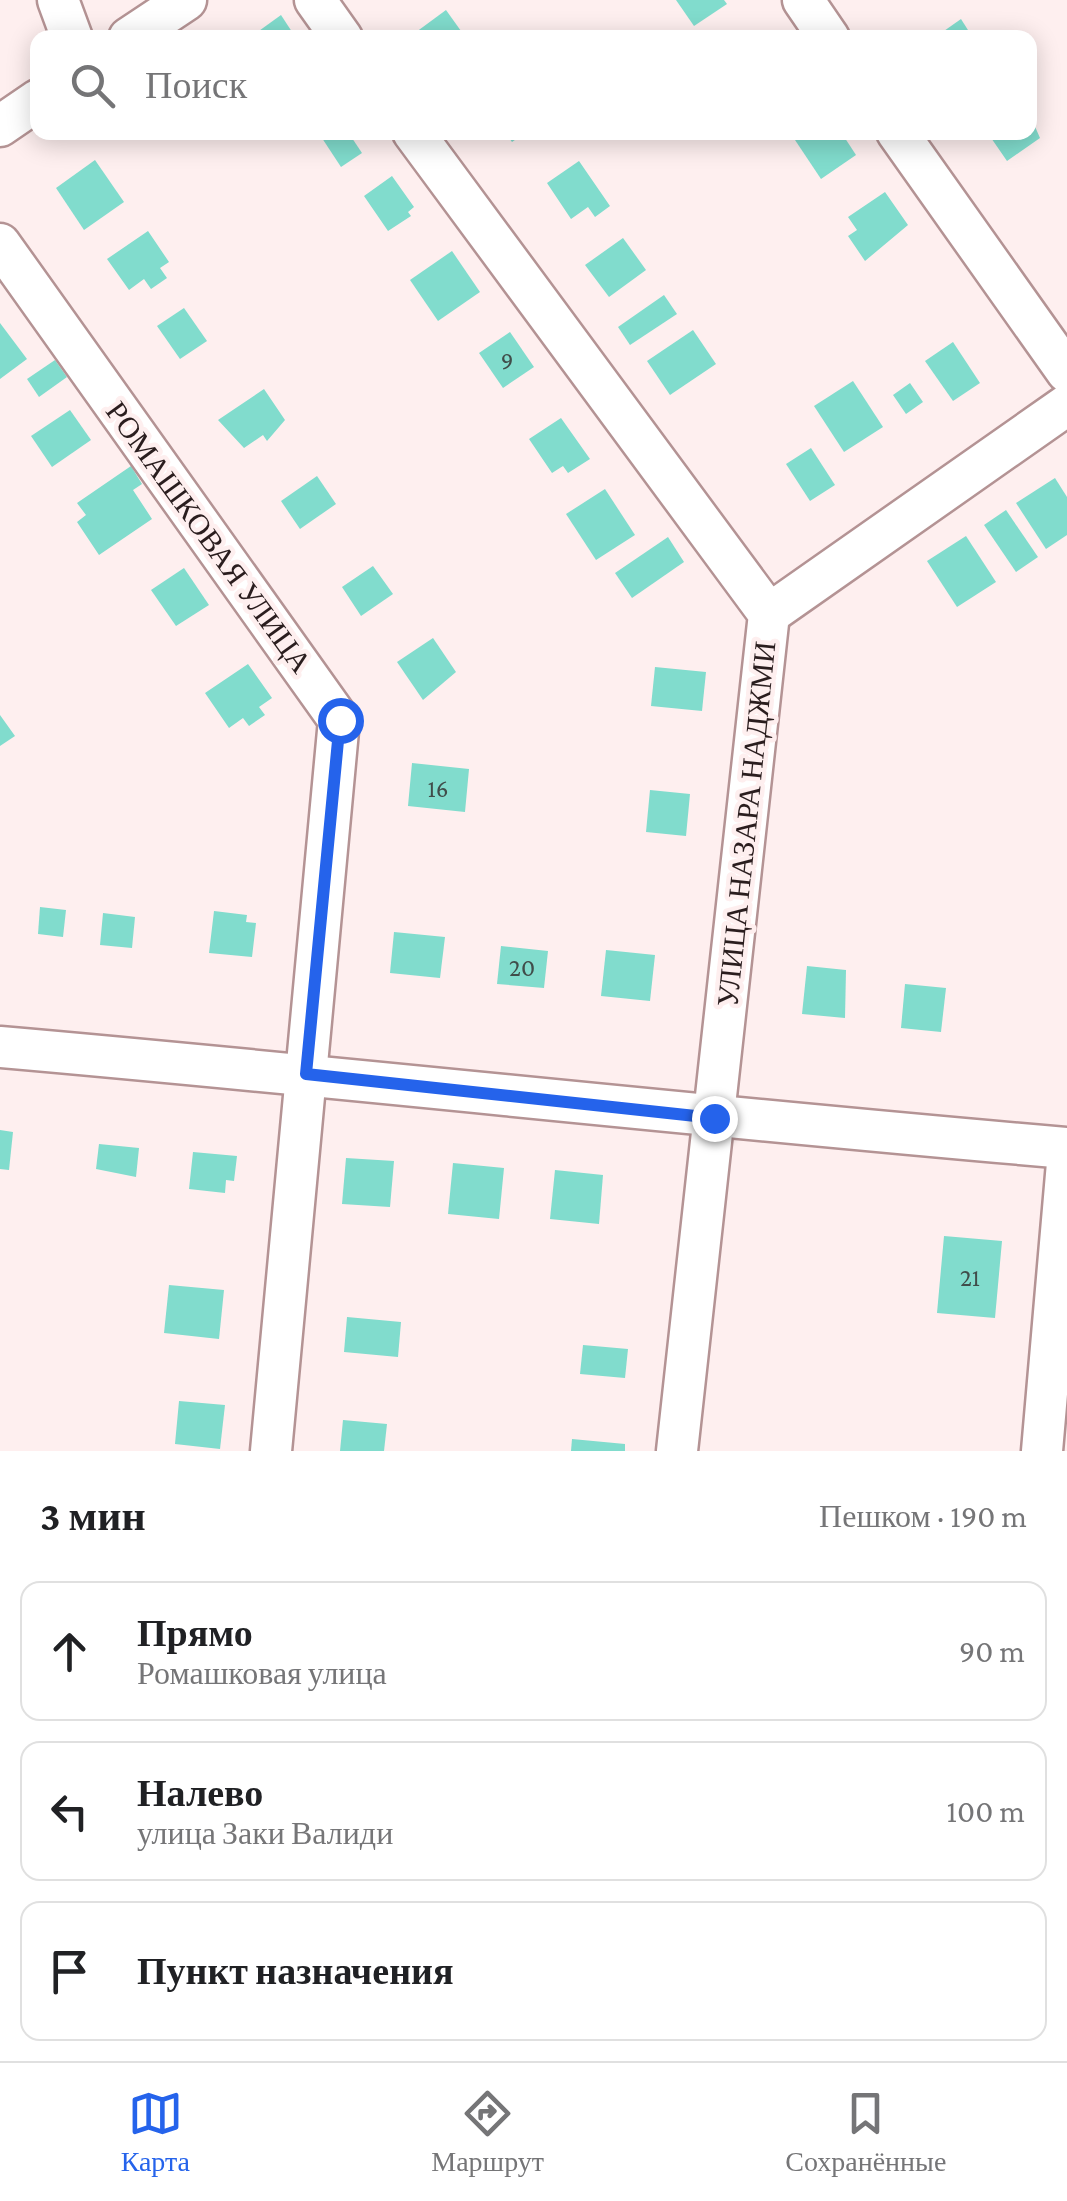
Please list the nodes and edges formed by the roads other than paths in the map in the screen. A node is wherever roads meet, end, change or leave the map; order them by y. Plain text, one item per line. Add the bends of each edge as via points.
1 (58, 0) edge
2 (186, 0) edge
3 (314, 0) edge
4 (803, 0) edge
5 (69, 30) edge
6 (141, 30) edge
7 (336, 30) edge
8 (824, 30) edge
9 (30, 105) edge
10 (0, 126) edge
11 (418, 140) edge
12 (903, 140) edge
13 (0, 244) edge
14 (1067, 372) edge
15 (1067, 404) edge
16 (769, 614) junction
17 (0, 1047) edge
18 (306, 1074) junction
19 (714, 1118) junction
20 (1067, 1148) edge
21 (1067, 1164) edge
22 (271, 1451) edge
23 (676, 1451) edge
24 (1042, 1451) edge

1 - 5 street
2 - 6 street
3 - 7 street
4 - 8 street
9 - 10 street
11 - 16 street, УЛИЦА НАЗАРА НАДЖМИ
12 - 14 street
13 - 18 street, РОМАШКОВАЯ УЛИЦА via 340,720
15 - 16 street
16 - 19 street, УЛИЦА НАЗАРА НАДЖМИ
17 - 18 street
18 - 19 street
18 - 22 street, РОМАШКОВАЯ УЛИЦА
19 - 20 street
19 - 23 street, УЛИЦА НАЗАРА НАДЖМИ
21 - 24 street

